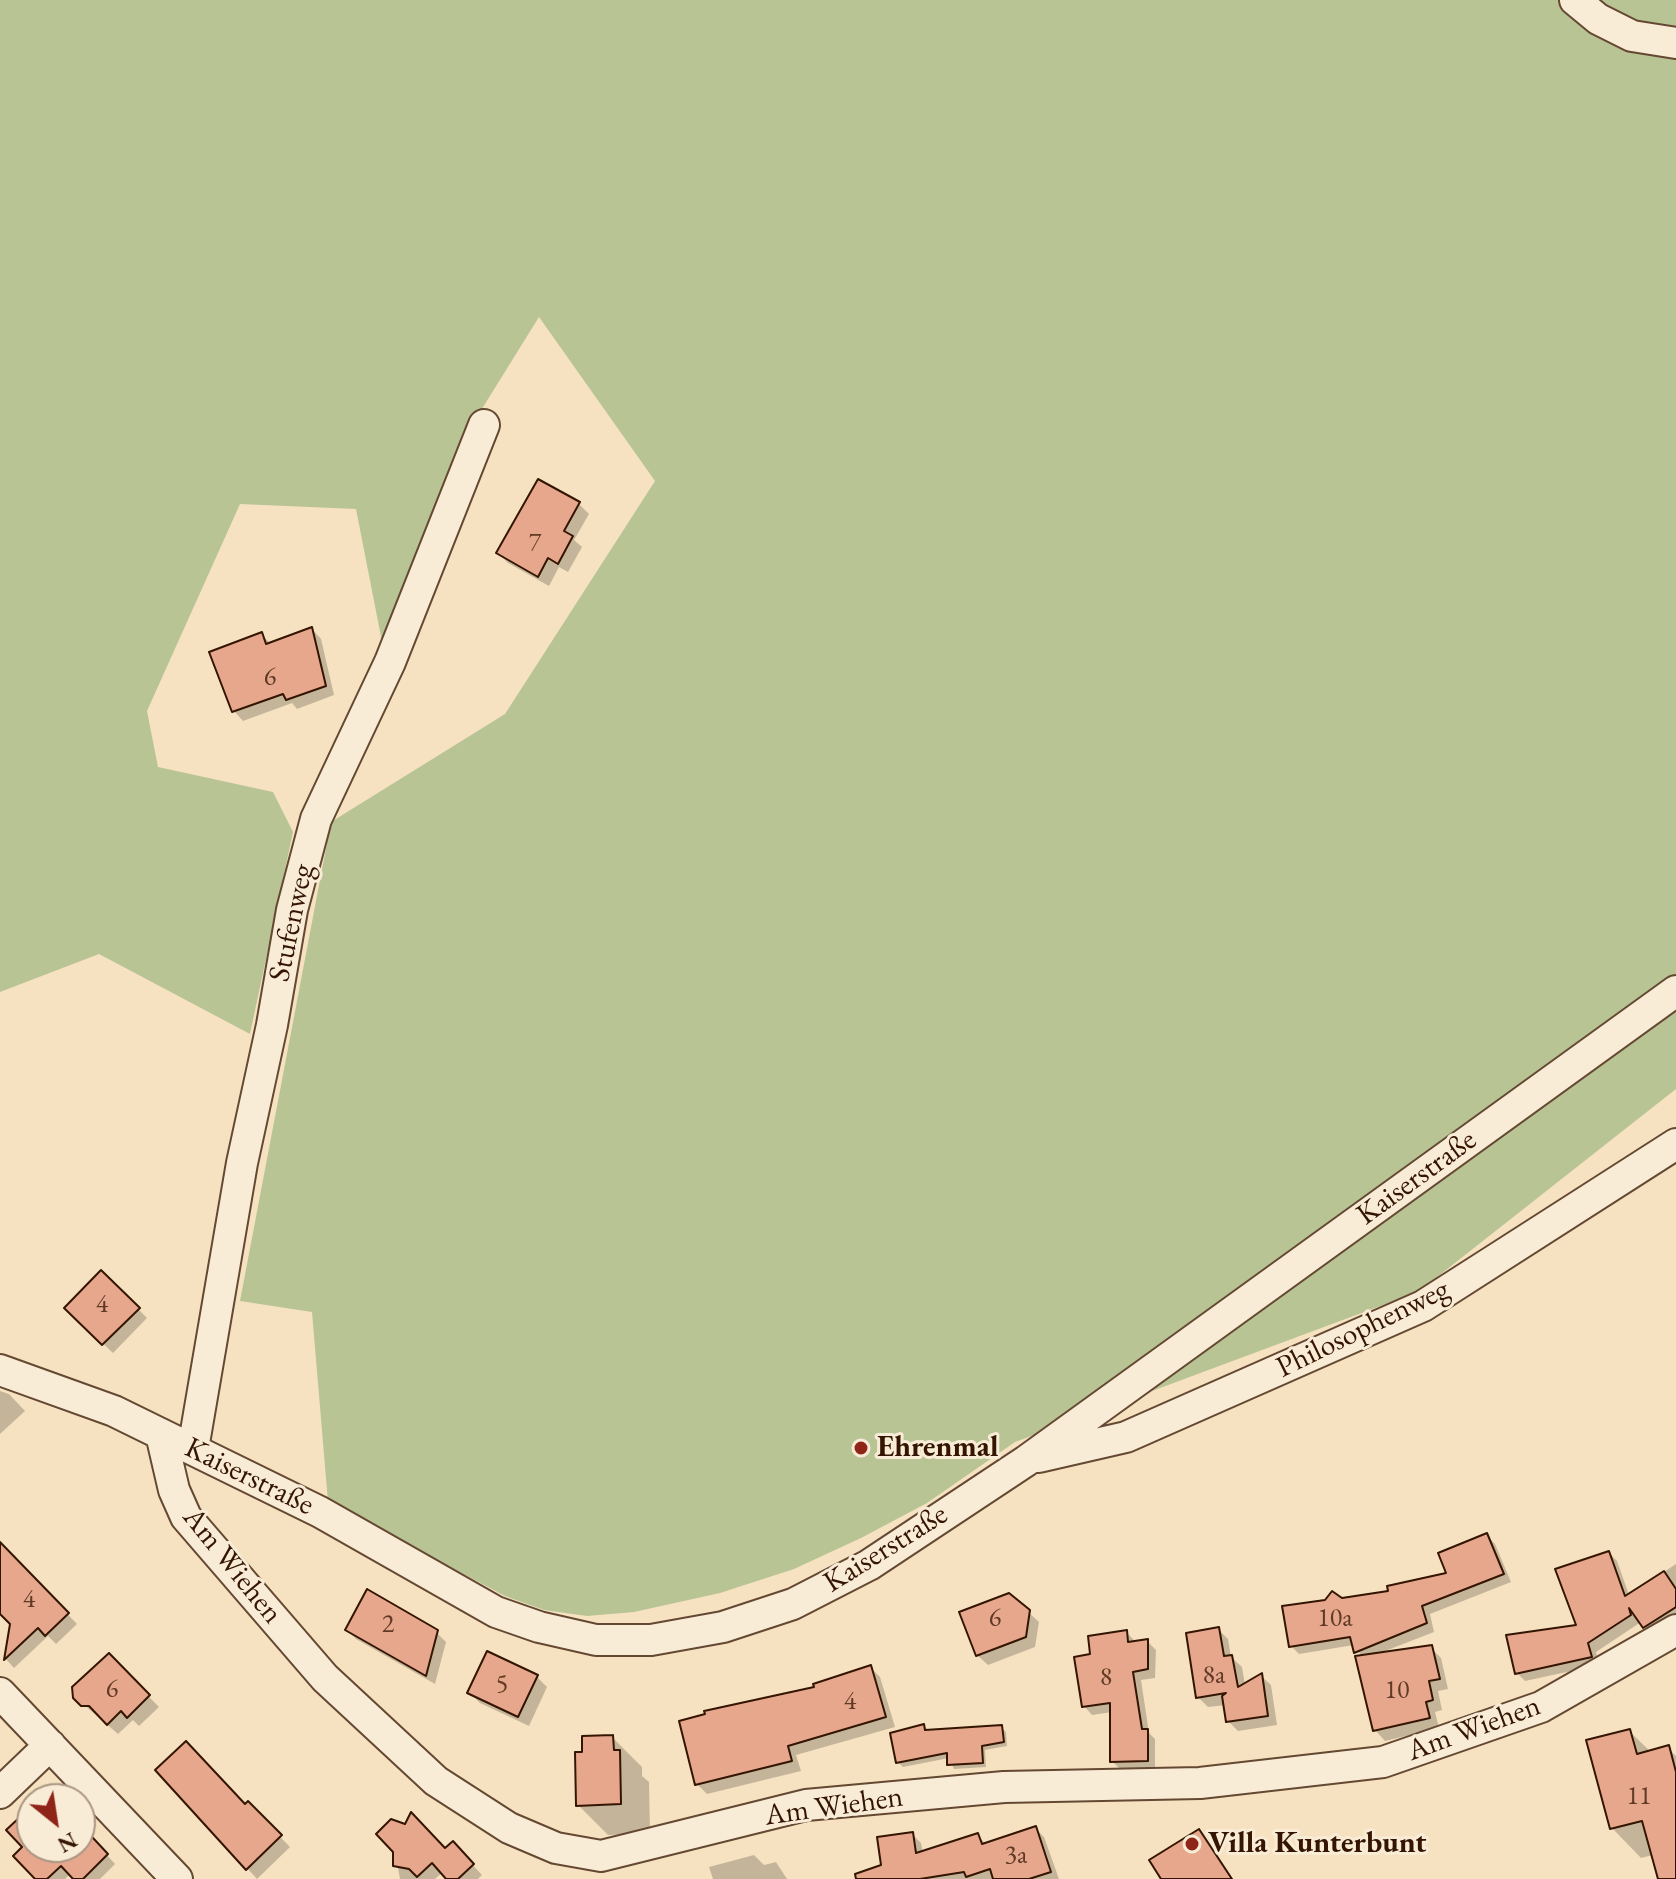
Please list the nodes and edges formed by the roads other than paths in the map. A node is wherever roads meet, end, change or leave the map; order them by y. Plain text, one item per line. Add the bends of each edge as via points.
1 (1575, 0) edge
2 (1676, 43) edge
3 (484, 425) dead end
4 (1676, 991) edge
5 (1676, 1144) edge
6 (0, 1370) edge
7 (161, 1434) junction
8 (193, 1449) junction
9 (1026, 1461) junction
10 (1676, 1630) edge
11 (0, 1693) edge
12 (50, 1745) junction
13 (0, 1793) edge
14 (608, 1868) edge
15 (177, 1879) edge

1 - 2 street via 1632,36
3 - 8 street, Stufenweg via 390,662 316,819 292,910 242,1163
4 - 9 street, Kaiserstraße
5 - 9 street, Philosophenweg via 1423,1306 1126,1437
6 - 7 street, Kaiserstraße
7 - 8 street, Kaiserstraße
7 - 14 street, Am Wiehen via 186,1517 325,1678 436,1781 509,1828
8 - 9 street, Kaiserstraße via 320,1512 496,1612 596,1640 651,1640 723,1627 793,1604 869,1565
10 - 14 street, Am Wiehen via 1541,1707 1383,1762 1200,1783 1004,1787 806,1805
11 - 12 street
12 - 13 street
12 - 15 street

